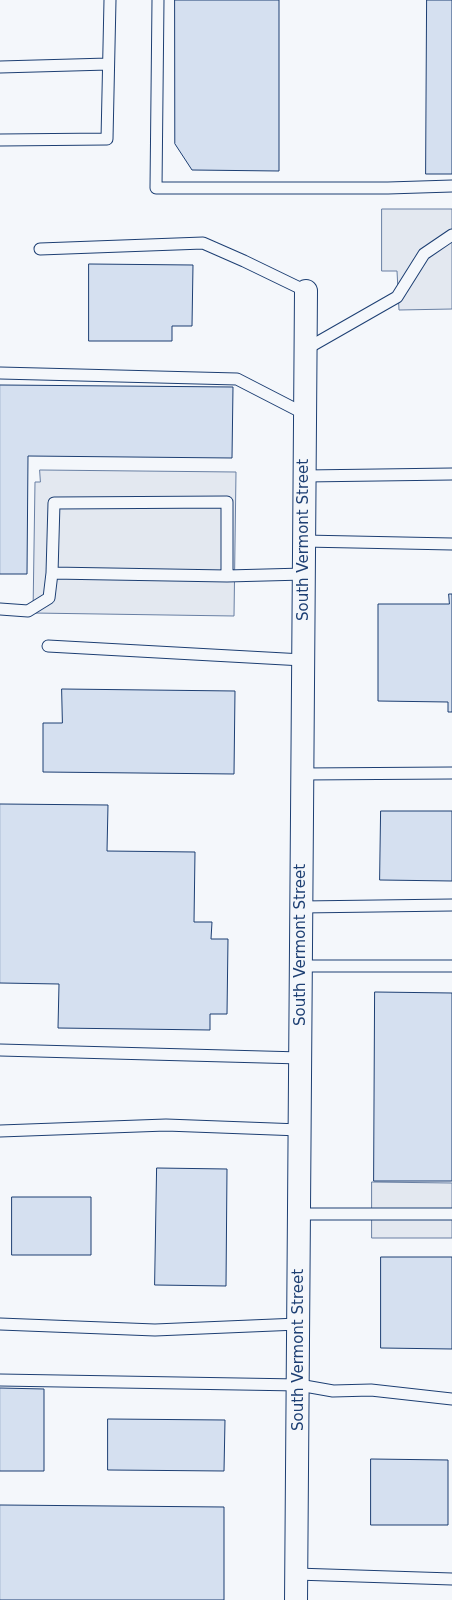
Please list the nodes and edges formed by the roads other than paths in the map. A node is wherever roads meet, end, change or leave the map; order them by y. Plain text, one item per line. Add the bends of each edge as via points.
1 (110, 0) edge
2 (158, 0) edge
3 (108, 64) junction
4 (0, 67) edge
5 (0, 140) edge
6 (452, 186) edge
7 (452, 236) edge
8 (40, 249) dead end
9 (306, 291) joint
10 (306, 348) junction
11 (0, 373) edge
12 (305, 414) junction
13 (452, 474) edge
14 (305, 476) junction
15 (304, 541) junction
16 (452, 544) edge
17 (52, 573) junction
18 (304, 574) junction
19 (227, 576) junction
20 (0, 609) edge
21 (48, 646) dead end
22 (304, 660) junction
23 (452, 773) edge
24 (302, 774) junction
25 (452, 905) edge
26 (302, 907) junction
27 (301, 966) junction
28 (452, 966) edge
29 (0, 1050) edge
30 (301, 1058) junction
31 (300, 1130) junction
32 (0, 1131) edge
33 (299, 1214) junction
34 (452, 1214) edge
35 (0, 1324) edge
36 (298, 1324) junction
37 (0, 1380) edge
38 (299, 1385) junction
39 (452, 1399) edge
40 (296, 1574) junction
41 (452, 1579) edge
42 (296, 1600) edge

1 - 3 lane
2 - 6 lane via 156,188
3 - 4 lane
3 - 5 lane via 107,139
7 - 10 lane via 424,254 397,297
8 - 9 lane via 203,243
9 - 10 street, South Vermont Street
10 - 12 street, South Vermont Street
11 - 12 lane via 237,379
12 - 14 street, South Vermont Street
13 - 14 lane
14 - 15 street, South Vermont Street
15 - 16 lane
15 - 18 street, South Vermont Street
17 - 19 lane
17 - 19 lane via 54,503 227,502
17 - 20 lane via 49,598 28,611
18 - 19 lane
18 - 22 street, South Vermont Street
21 - 22 lane
22 - 24 street, South Vermont Street
23 - 24 lane
24 - 26 street, South Vermont Street
25 - 26 lane
26 - 27 street, South Vermont Street
27 - 28 lane
27 - 30 street, South Vermont Street
29 - 30 lane
30 - 31 street, South Vermont Street
31 - 32 lane via 166,1125
31 - 33 street, South Vermont Street
33 - 34 lane
33 - 36 street, South Vermont Street
35 - 36 lane via 155,1330
36 - 38 street, South Vermont Street
37 - 38 lane
38 - 39 lane via 334,1391 371,1390
38 - 40 street, South Vermont Street
40 - 41 lane
40 - 42 street, South Vermont Street

